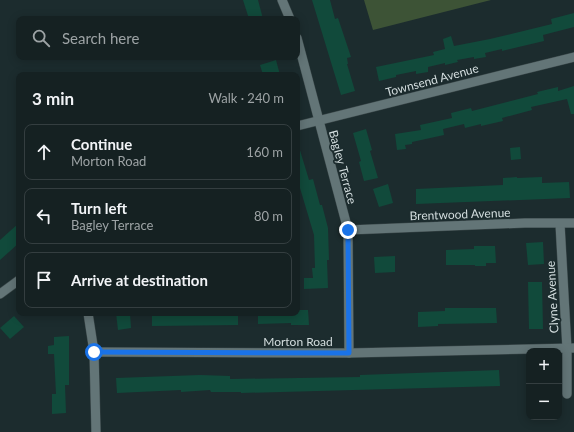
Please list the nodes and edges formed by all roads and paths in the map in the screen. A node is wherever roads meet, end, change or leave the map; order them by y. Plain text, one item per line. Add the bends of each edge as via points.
1 (282, 0) edge
2 (289, 16) edge
3 (300, 50) edge
4 (574, 57) edge
5 (318, 122) junction
6 (300, 125) edge
7 (574, 223) edge
8 (560, 224) junction
9 (348, 230) junction
10 (16, 282) edge
11 (0, 294) edge
12 (88, 316) edge
13 (570, 348) edge
14 (94, 352) junction
15 (349, 353) junction
16 (567, 394) dead end
17 (96, 432) edge

1 - 2 street
3 - 5 street, Bagley Terrace
4 - 5 street, Townsend Avenue
5 - 6 street, Townsend Avenue
5 - 9 street, Bagley Terrace
7 - 8 street, Brentwood Avenue
8 - 9 street, Brentwood Avenue
8 - 13 street, Clyne Avenue
9 - 15 street, Bagley Terrace
10 - 11 street
12 - 14 street
13 - 15 street, Morton Road
13 - 16 street, Clyne Avenue
14 - 15 street, Morton Road
14 - 17 street

